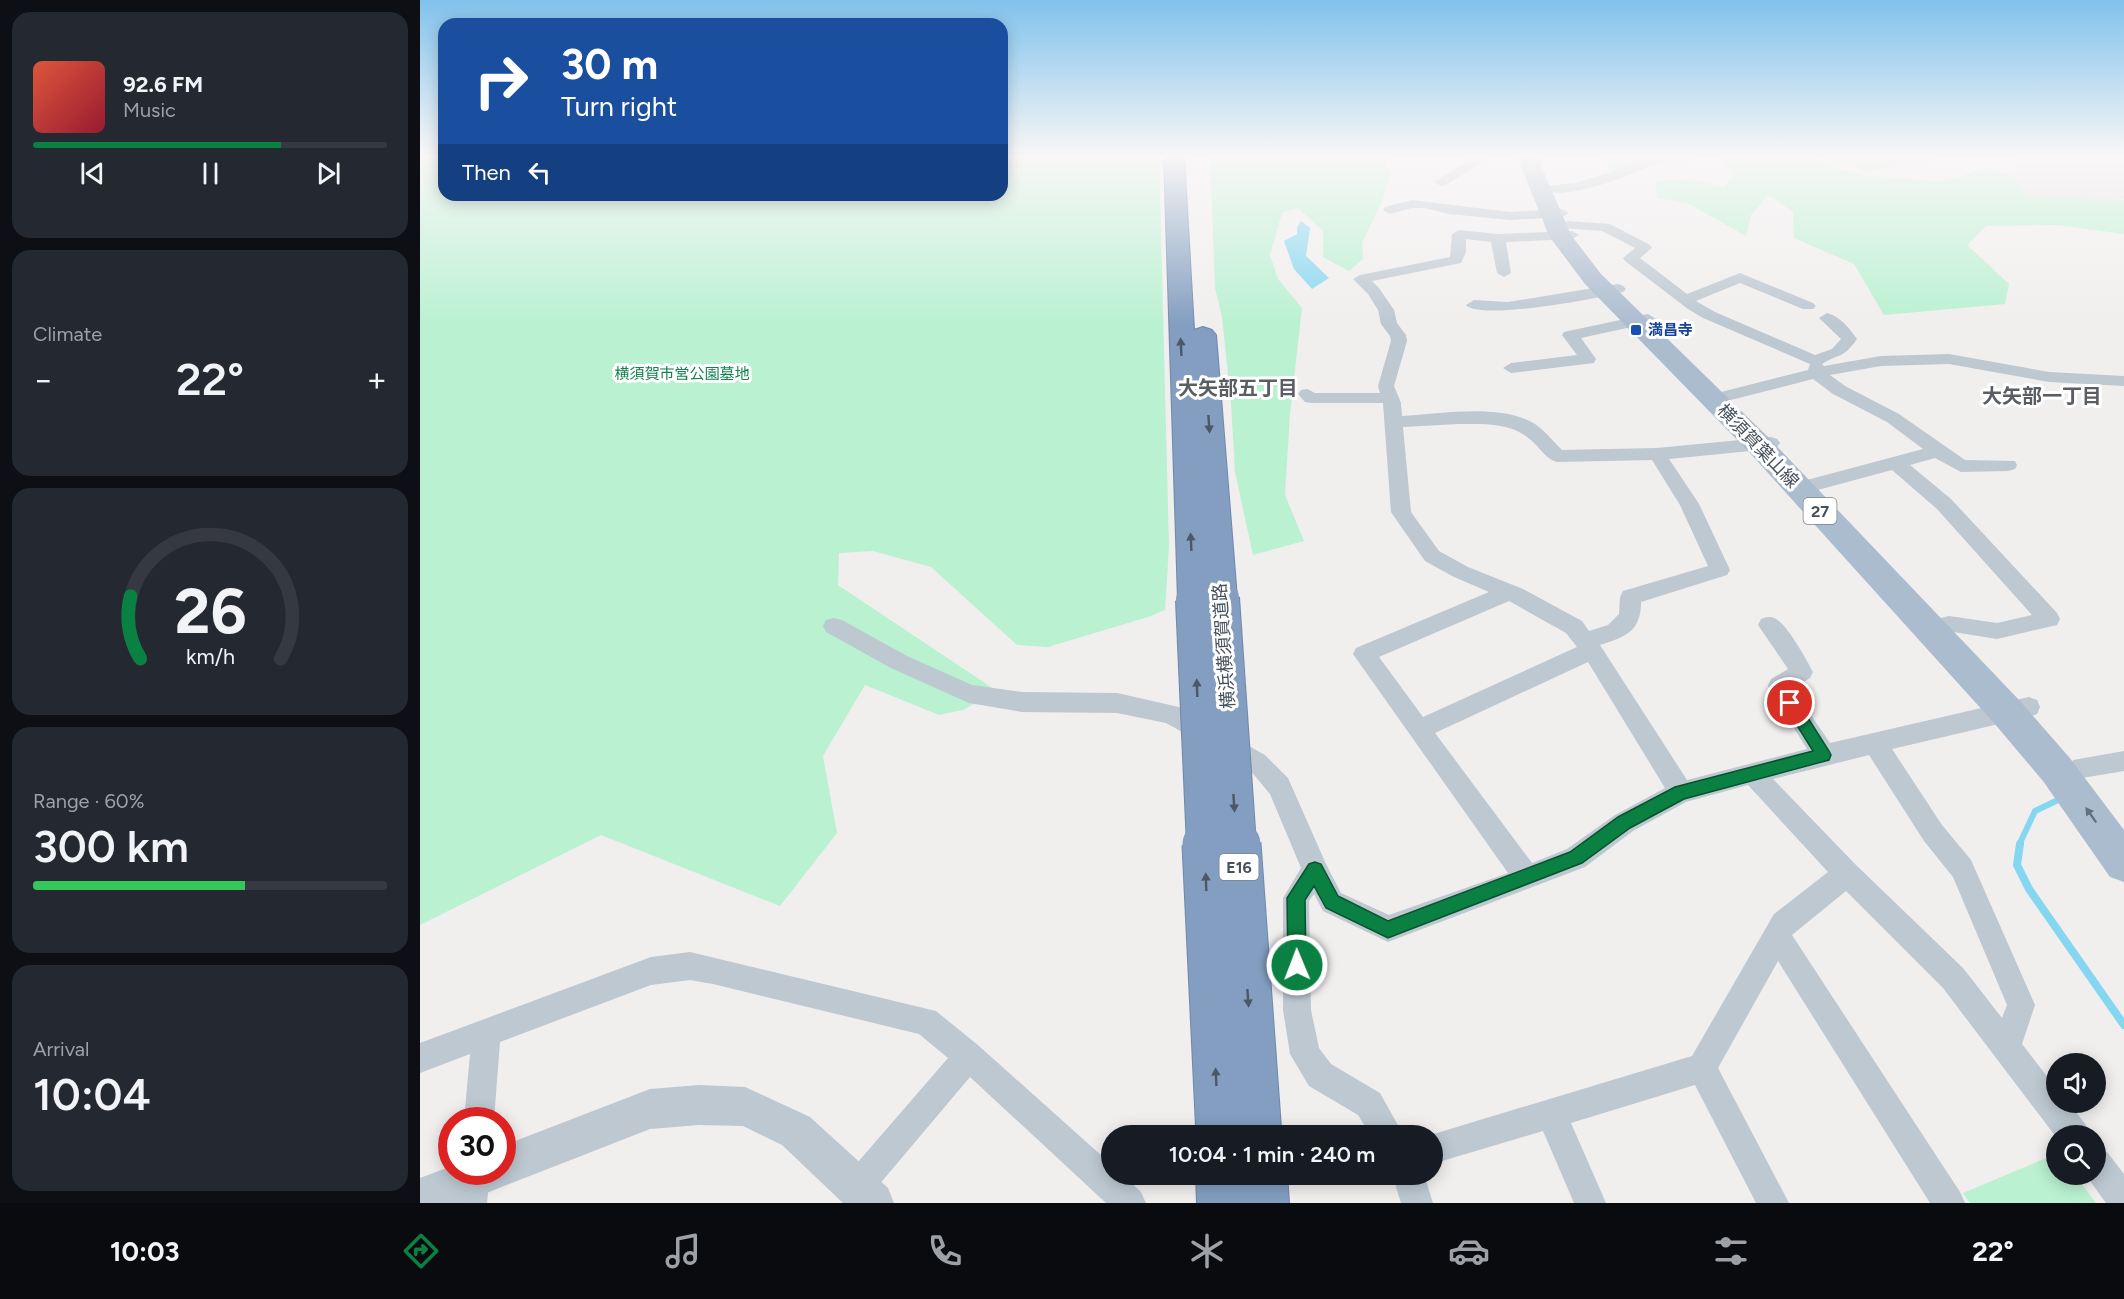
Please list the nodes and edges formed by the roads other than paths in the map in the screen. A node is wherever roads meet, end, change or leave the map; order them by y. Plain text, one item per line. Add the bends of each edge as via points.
1 (1190, 212) edge
2 (1471, 212) edge
3 (1557, 212) edge
4 (1564, 212) edge
5 (1560, 219) junction
6 (1498, 238) junction
7 (1504, 273) dead end
8 (1612, 290) junction
9 (1685, 299) junction
10 (1474, 305) dead end
11 (1808, 306) dead end
12 (1827, 318) dead end
13 (1642, 320) junction
14 (1816, 367) junction
15 (1511, 368) dead end
16 (2124, 381) edge
17 (1307, 394) dead end
18 (1727, 396) junction
19 (1390, 398) junction
20 (1393, 422) junction
21 (1766, 444) junction
22 (1938, 451) junction
23 (1657, 454) junction
24 (1896, 463) junction
25 (2008, 465) dead end
26 (1814, 485) junction
27 (1510, 592) junction
28 (1207, 599) junction
29 (1949, 624) junction
30 (1769, 625) dead end
31 (834, 626) dead end
32 (1589, 645) junction
33 (2018, 710) junction
34 (1419, 730) junction
35 (1875, 744) junction
36 (1824, 755) junction
37 (2124, 761) edge
38 (2082, 767) junction
39 (1753, 774) junction
40 (1681, 792) junction
41 (2124, 826) edge
42 (2124, 863) edge
43 (1315, 870) junction
44 (1847, 874) junction
45 (1527, 878) junction
46 (1778, 937) junction
47 (486, 1033) junction
48 (2007, 1046) junction
49 (969, 1056) junction
50 (420, 1058) edge
51 (1702, 1068) junction
52 (480, 1107) edge
53 (1551, 1113) junction
54 (1219, 1125) edge
55 (1258, 1125) edge
56 (1382, 1125) edge
57 (2067, 1125) edge
58 (1443, 1146) edge
59 (516, 1164) edge
60 (2106, 1176) edge
61 (461, 1185) edge
62 (1221, 1185) edge
63 (1263, 1185) edge
64 (1411, 1185) edge
65 (864, 1195) edge
66 (420, 1199) edge
67 (2124, 1200) edge
68 (1130, 1203) edge
69 (1222, 1203) edge
70 (1264, 1203) edge
71 (1417, 1203) edge
72 (1590, 1203) edge
73 (1773, 1203) edge
74 (1949, 1203) edge

1 - 28 highway, 横浜横須賀道路 / E16
2 - 5 street
3 - 5 main road, 横須賀葉山線 / 27
4 - 5 street
5 - 6 street
5 - 8 main road, 横須賀葉山線 / 27 via 1586,271
5 - 9 street via 1605,227 1645,248 1630,258
6 - 7 street
6 - 19 street via 1459,234 1456,260 1360,279 1374,291 1398,335 1386,386
8 - 10 street via 1508,307
8 - 13 main road, 横須賀葉山線 / 27
9 - 11 street via 1740,277
9 - 14 street via 1709,315
12 - 14 street via 1849,339 1838,352 1824,356
13 - 15 street via 1570,335 1588,359
13 - 18 main road, 横須賀葉山線 / 27
13 - 21 main road, 横須賀葉山線 / 27
14 - 16 street via 1949,359 2049,377
14 - 18 street
14 - 22 street via 1839,390 1893,418
17 - 19 street via 1311,398
18 - 21 main road, 横須賀葉山線 / 27
19 - 20 street
20 - 23 street via 1511,421 1536,434 1557,456
20 - 27 street via 1401,512 1416,537 1432,556
21 - 23 street
21 - 26 main road, 横須賀葉山線 / 27
21 - 33 main road, 横須賀葉山線 / 27
22 - 24 street
22 - 25 street via 1961,466
23 - 32 street via 1689,504 1720,570 1630,597 1630,616 1616,632
24 - 26 street
24 - 29 street via 1944,504 2049,619 1997,632
26 - 29 main road, 横須賀葉山線 / 27
27 - 32 street via 1574,627
27 - 34 street via 1364,654
54 -> 28 highway, 横浜横須賀道路 / E16, bridge
28 -> 55 highway, 横浜横須賀道路 / E16, bridge
29 - 33 main road, 横須賀葉山線 / 27
30 - 36 street via 1802,672 1779,686
31 - 43 street via 898,662 969,694 1022,702 1117,703 1171,714 1265,770 1279,786
32 - 34 street
32 - 40 street
33 - 35 street
33 - 38 main road, 横須賀葉山線 / 27
42 -> 33 main road, 横須賀葉山線 / 27
34 - 45 street
35 - 36 street
35 - 48 street via 1933,833 1962,869 2021,1005
36 - 39 street
37 - 38 street
38 - 41 main road, 横須賀葉山線 / 27
39 - 40 street
39 - 44 street
40 - 45 street via 1624,823 1576,858
43 - 45 street via 1332,902 1388,929
43 - 56 street via 1296,898 1298,1010 1305,1054 1320,1074 1369,1104
44 - 46 street via 1784,923
44 - 48 street via 1953,978
46 - 51 street
46 - 74 street
47 - 49 street via 651,971 690,966 926,1021
47 - 50 street
47 - 52 street
48 - 57 street
49 - 65 street
49 - 68 street
51 - 53 street
51 - 73 street
53 - 58 street
53 - 72 street
59 - 65 street via 650,1109 699,1104 745,1107 796,1131
60 - 67 street
61 - 66 street
62 - 69 highway
63 - 70 highway
64 - 71 street

